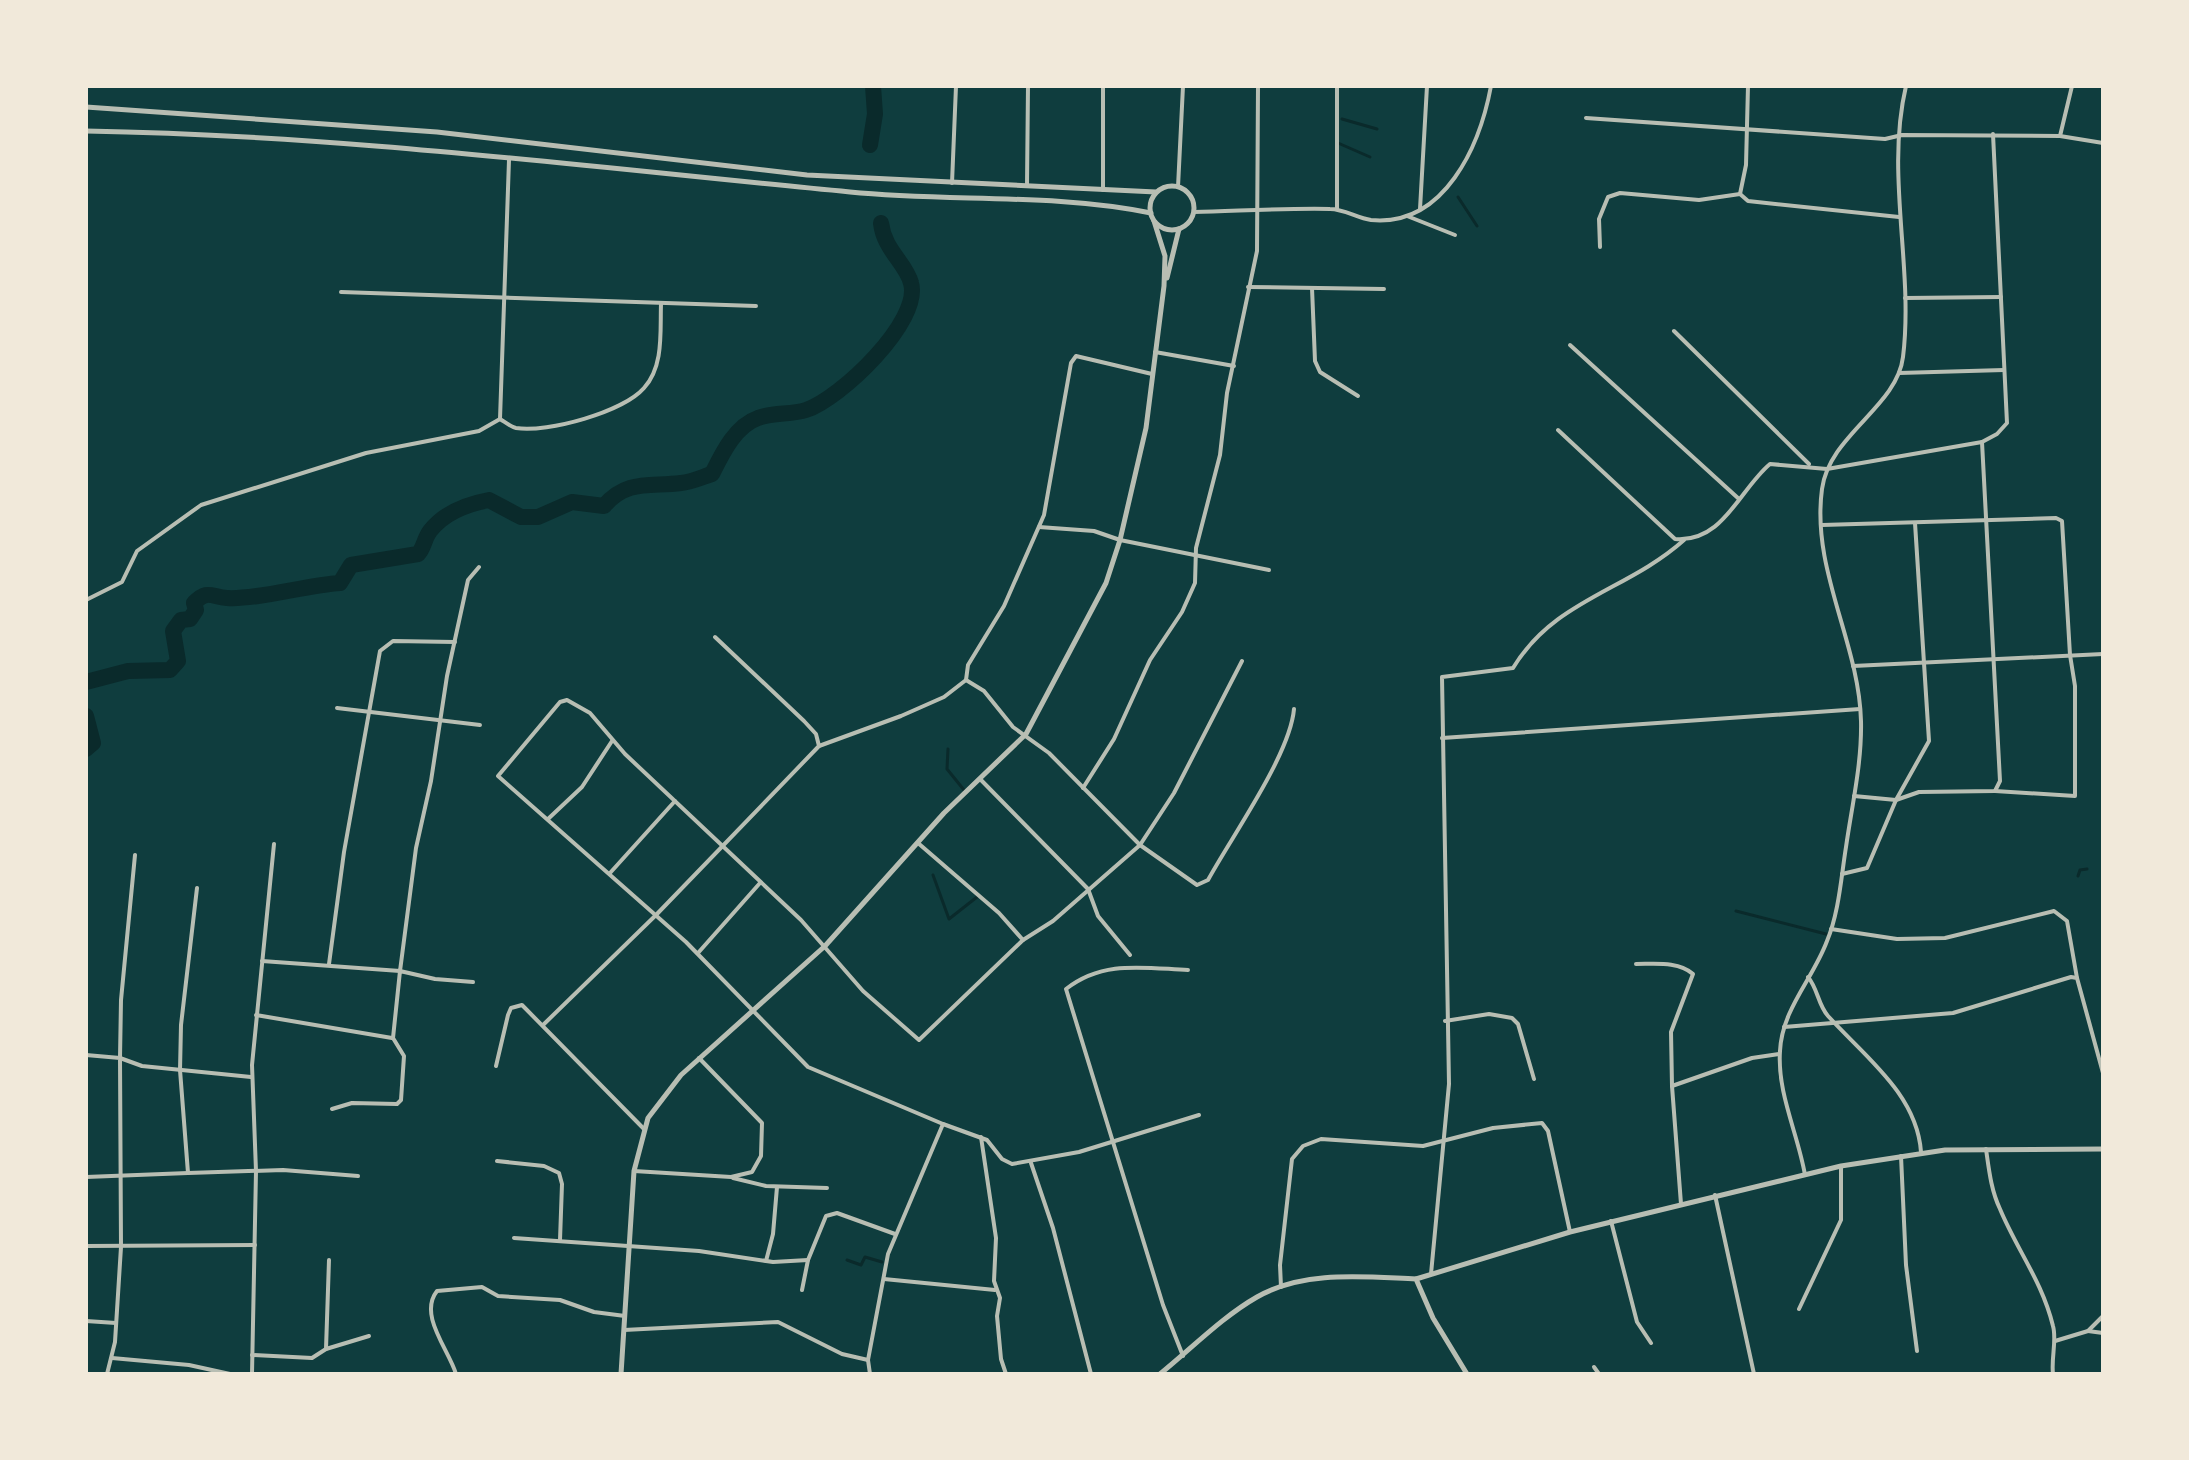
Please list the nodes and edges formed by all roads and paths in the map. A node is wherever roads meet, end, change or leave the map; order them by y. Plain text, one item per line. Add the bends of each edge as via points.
1 (956, 86) edge
2 (1028, 86) edge
3 (1103, 86) edge
4 (1183, 86) edge
5 (1258, 86) edge
6 (1337, 86) edge
7 (1427, 86) edge
8 (1491, 86) edge
9 (1748, 86) edge
10 (1906, 86) edge
11 (2072, 86) edge
12 (86, 107) edge
13 (1586, 118) dead end
14 (1747, 130) junction
15 (86, 131) edge
16 (1993, 134) junction
17 (1902, 135) junction
18 (2060, 136) junction
19 (2103, 143) edge
20 (509, 160) junction
21 (952, 183) junction
22 (1027, 187) junction
23 (1178, 187) junction
24 (1103, 190) junction
25 (1156, 192) junction
26 (1740, 194) junction
27 (1337, 209) junction
28 (1420, 209) junction
29 (1256, 211) junction
30 (1194, 212) junction
31 (1151, 213) junction
32 (1407, 216) junction
33 (1899, 217) junction
34 (1154, 221) junction
35 (1179, 229) junction
36 (1455, 235) dead end
37 (1600, 247) dead end
38 (1164, 286) junction
39 (1248, 287) junction
40 (1312, 288) junction
41 (1384, 289) dead end
42 (341, 292) dead end
43 (503, 297) junction
44 (2001, 297) junction
45 (1905, 298) junction
46 (661, 304) junction
47 (756, 306) dead end
48 (1674, 331) dead end
49 (1570, 345) dead end
50 (1155, 352) junction
51 (1234, 366) junction
52 (2005, 370) junction
53 (1899, 373) junction
54 (1152, 374) junction
55 (1358, 396) dead end
56 (500, 419) junction
57 (1558, 430) dead end
58 (1982, 442) junction
59 (1811, 466) junction
60 (1827, 469) junction
61 (1739, 499) junction
62 (1988, 520) junction
63 (1915, 522) junction
64 (1822, 525) junction
65 (1039, 527) junction
66 (1120, 540) junction
67 (1684, 540) junction
68 (1196, 554) junction
69 (479, 567) dead end
70 (1269, 570) dead end
71 (86, 600) edge
72 (715, 637) dead end
73 (455, 642) junction
74 (2103, 654) edge
75 (2070, 655) junction
76 (1994, 659) junction
77 (1242, 661) dead end
78 (1926, 661) junction
79 (1853, 666) junction
80 (966, 680) junction
81 (337, 708) dead end
82 (1294, 709) dead end
83 (1860, 709) junction
84 (368, 712) junction
85 (441, 718) junction
86 (480, 725) dead end
87 (1026, 734) junction
88 (1442, 738) junction
89 (612, 740) junction
90 (819, 746) junction
91 (981, 780) junction
92 (1083, 788) junction
93 (1995, 791) junction
94 (1854, 796) junction
95 (1896, 800) junction
96 (675, 801) junction
97 (548, 819) junction
98 (917, 842) junction
99 (274, 844) dead end
100 (1140, 845) junction
101 (722, 846) junction
102 (135, 855) dead end
103 (610, 873) junction
104 (1842, 874) junction
105 (761, 882) junction
106 (197, 888) dead end
107 (1088, 889) junction
108 (656, 915) junction
109 (1831, 929) junction
110 (1023, 940) junction
111 (825, 946) junction
112 (698, 953) junction
113 (1130, 955) dead end
114 (262, 961) junction
115 (329, 964) junction
116 (1636, 964) dead end
117 (1188, 970) dead end
118 (400, 971) junction
119 (1808, 977) junction
120 (2077, 978) junction
121 (473, 982) dead end
122 (753, 1011) junction
123 (256, 1015) junction
124 (1445, 1021) junction
125 (1836, 1022) junction
126 (543, 1025) junction
127 (1783, 1027) junction
128 (393, 1038) junction
129 (1779, 1054) junction
130 (86, 1055) edge
131 (120, 1058) junction
132 (699, 1058) junction
133 (496, 1066) dead end
134 (180, 1070) junction
135 (2103, 1073) edge
136 (252, 1077) junction
137 (1534, 1079) dead end
138 (1672, 1086) junction
139 (332, 1109) dead end
140 (1199, 1115) dead end
141 (943, 1124) junction
142 (644, 1129) junction
143 (981, 1137) junction
144 (1115, 1140) junction
145 (1442, 1140) junction
146 (1986, 1149) junction
147 (2103, 1149) edge
148 (1921, 1152) junction
149 (1901, 1156) junction
150 (497, 1161) dead end
151 (1031, 1163) junction
152 (1841, 1166) junction
153 (256, 1171) junction
154 (634, 1171) junction
155 (188, 1173) junction
156 (1805, 1175) junction
157 (119, 1176) junction
158 (358, 1176) dead end
159 (86, 1177) edge
160 (731, 1177) junction
161 (777, 1187) junction
162 (827, 1188) dead end
163 (1715, 1195) junction
164 (1681, 1204) junction
165 (1611, 1221) junction
166 (1570, 1232) junction
167 (895, 1234) junction
168 (514, 1238) dead end
169 (560, 1240) junction
170 (255, 1245) junction
171 (628, 1245) junction
172 (86, 1246) edge
173 (121, 1247) junction
174 (329, 1260) dead end
175 (808, 1260) junction
176 (766, 1261) junction
177 (1431, 1276) junction
178 (884, 1279) junction
179 (1416, 1279) junction
180 (1281, 1287) junction
181 (802, 1290) dead end
182 (995, 1290) junction
183 (1799, 1309) dead end
184 (625, 1316) junction
185 (2103, 1316) edge
186 (86, 1321) edge
187 (116, 1323) junction
188 (624, 1330) junction
189 (2088, 1331) junction
190 (2103, 1333) edge
191 (369, 1336) dead end
192 (2055, 1341) junction
193 (1651, 1343) dead end
194 (326, 1349) junction
195 (1917, 1351) dead end
196 (252, 1355) junction
197 (1183, 1356) junction
198 (112, 1358) junction
199 (868, 1360) junction
200 (189, 1365) junction
201 (1594, 1367) dead end
202 (107, 1374) edge
203 (189, 1374) edge
204 (230, 1374) edge
205 (252, 1374) edge
206 (456, 1374) edge
207 (621, 1374) edge
208 (870, 1374) edge
209 (1006, 1374) edge
210 (1091, 1374) edge
211 (1160, 1374) edge
212 (1467, 1374) edge
213 (1599, 1374) edge
214 (1754, 1374) edge
215 (2053, 1374) edge

1 - 21 street
2 - 22 street
3 - 24 street
4 - 23 street
5 - 29 street
6 - 27 street
7 - 28 street
8 - 28 street via 1462,171
9 - 14 street
10 - 17 street
11 - 18 street
12 - 21 street via 406,129 807,175
13 - 14 street
14 - 17 street via 1885,139
14 - 26 street
15 - 20 street via 215,135
16 - 17 street
16 - 18 street
16 - 44 street
17 - 33 street
18 - 19 street
20 - 31 street via 903,198 1115,206
20 - 43 street
21 - 22 street
22 - 24 street
23 - 25 street
23 - 30 street via 1192,199
24 - 25 street
25 - 31 street
26 - 33 street via 1748,201
26 - 37 street via 1699,200 1620,193 1608,197 1599,219
27 - 29 street
27 - 32 street via 1372,220
28 - 32 street
29 - 30 street
29 - 39 street via 1257,251
30 - 35 street
31 - 34 street
32 - 36 street
33 - 45 street
34 - 35 street via 1165,229
34 - 38 street via 1165,256
35 - 38 street
38 - 50 street
39 - 40 street
39 - 51 street
40 - 41 street
40 - 55 street via 1315,361 1320,372
42 - 43 street
43 - 46 street
43 - 56 street
44 - 45 street
44 - 52 street
45 - 53 street
46 - 47 street
46 - 56 street via 658,362 646,387 624,405 542,427 515,428
48 - 59 street
49 - 61 street
50 - 51 street
50 - 54 street
51 - 68 street
52 - 53 street
52 - 58 street via 2007,423
53 - 60 street
54 - 65 street via 1076,356
54 - 66 street via 1146,428
56 - 71 street via 479,431 366,453 201,505 137,551 122,582
57 - 67 street via 1675,539
58 - 60 street
58 - 62 street
59 - 60 street
59 - 61 street via 1770,464
60 - 64 street
61 - 67 street via 1705,536
62 - 63 street
62 - 75 street via 2062,521
62 - 76 street
63 - 64 street
63 - 78 street
64 - 79 street via 1826,565
65 - 66 street via 1094,531
65 - 80 street via 1004,606 968,665
66 - 68 street
66 - 87 street via 1101,593
67 - 88 street via 1664,558 1554,619 1513,668 1442,677
68 - 70 street
68 - 92 street via 1195,583 1182,612 1150,660 1114,739
69 - 73 street via 468,580
72 - 90 street via 804,721
73 - 84 street via 385,644
73 - 85 street
74 - 75 street
75 - 76 street
75 - 93 street via 2075,796
76 - 78 street
76 - 93 street via 2000,781
77 - 100 street via 1174,793
78 - 79 street
78 - 95 street via 1929,741
79 - 83 street
80 - 87 street
80 - 90 street via 951,693 901,716
81 - 84 street
82 - 100 street via 1290,733 1204,884 1197,885
83 - 88 street
83 - 94 street
84 - 85 street
84 - 115 street
85 - 86 street
85 - 118 street
87 - 91 street
87 - 92 street
88 - 124 street
89 - 96 street
89 - 97 street via 582,787
89 - 97 street via 590,713 567,700 560,702 498,776
90 - 101 street
91 - 98 street
91 - 107 street
92 - 100 street
93 - 95 street via 1919,792
94 - 95 street
94 - 104 street
95 - 104 street via 1867,868
96 - 101 street
96 - 103 street
97 - 103 street
98 - 110 street
98 - 111 street
99 - 114 street
100 - 107 street
101 - 105 street
101 - 108 street
102 - 131 street
103 - 108 street
104 - 109 street
105 - 111 street
105 - 112 street
106 - 134 street
107 - 110 street
107 - 113 street via 1098,916
108 - 112 street
108 - 126 street
109 - 119 street via 1818,966
109 - 120 street via 1903,940 1945,938 2054,911 2067,921
110 - 111 street via 919,1040 863,991
111 - 122 street
112 - 122 street
114 - 115 street
114 - 123 street
115 - 118 street
116 - 138 street via 1666,964 1693,974 1671,1032
117 - 144 street via 1113,967 1084,975 1066,989
118 - 121 street
118 - 128 street
119 - 125 street via 1826,1015
119 - 127 street
120 - 125 street via 2062,977 1953,1013
120 - 135 street
122 - 132 street
122 - 141 street via 808,1067
123 - 128 street
123 - 136 street
124 - 137 street via 1489,1014 1512,1018
124 - 145 street via 1449,1084
125 - 127 street
125 - 148 street via 1908,1106
126 - 133 street via 522,1005 511,1008
126 - 142 street
127 - 129 street
128 - 139 street via 404,1056 401,1100
129 - 138 street
129 - 156 street
130 - 131 street
131 - 134 street
131 - 157 street
132 - 142 street via 662,1097
132 - 160 street via 762,1123 761,1156 752,1172
134 - 136 street
134 - 155 street
136 - 153 street
138 - 164 street
140 - 144 street
141 - 143 street
141 - 167 street
142 - 154 street
143 - 151 street via 1002,1159
143 - 182 street via 996,1238
144 - 151 street
144 - 197 street
145 - 166 street via 1542,1123
145 - 177 street
145 - 180 street via 1423,1146 1321,1139 1303,1146 1292,1159
146 - 147 street
146 - 148 street
146 - 192 street via 1995,1196 2032,1266
148 - 149 street
149 - 152 street
149 - 195 street
150 - 169 street via 544,1166 559,1173
151 - 210 street
152 - 156 street
152 - 183 street via 1841,1220
153 - 155 street
153 - 158 street
153 - 170 street
154 - 160 street
154 - 171 street
155 - 157 street
156 - 163 street
157 - 159 street
157 - 173 street
160 - 161 street
161 - 162 street
161 - 176 street
163 - 164 street
163 - 214 street
164 - 165 street
165 - 166 street
165 - 193 street via 1633,1312
166 - 177 street
167 - 175 street via 831,1214 821,1224
167 - 178 street
168 - 169 street
169 - 171 street
170 - 173 street
170 - 196 street
171 - 176 street
171 - 184 street
172 - 173 street
173 - 187 street
174 - 194 street
175 - 176 street
175 - 181 street
177 - 179 street
178 - 182 street
178 - 199 street
179 - 180 street via 1340,1277
179 - 212 street
180 - 197 street via 1240,1308
182 - 209 street
184 - 188 street
184 - 206 street via 560,1300 498,1296 482,1287 437,1291 432,1300 435,1329
185 - 189 street
186 - 187 street
187 - 198 street
188 - 199 street via 778,1322 842,1354
188 - 207 street
189 - 190 street
189 - 192 street
191 - 194 street
192 - 215 street
194 - 196 street via 312,1358
196 - 205 street
197 - 211 street
198 - 200 street
198 - 202 street
199 - 208 street
200 - 203 street
200 - 204 street
201 - 213 street

